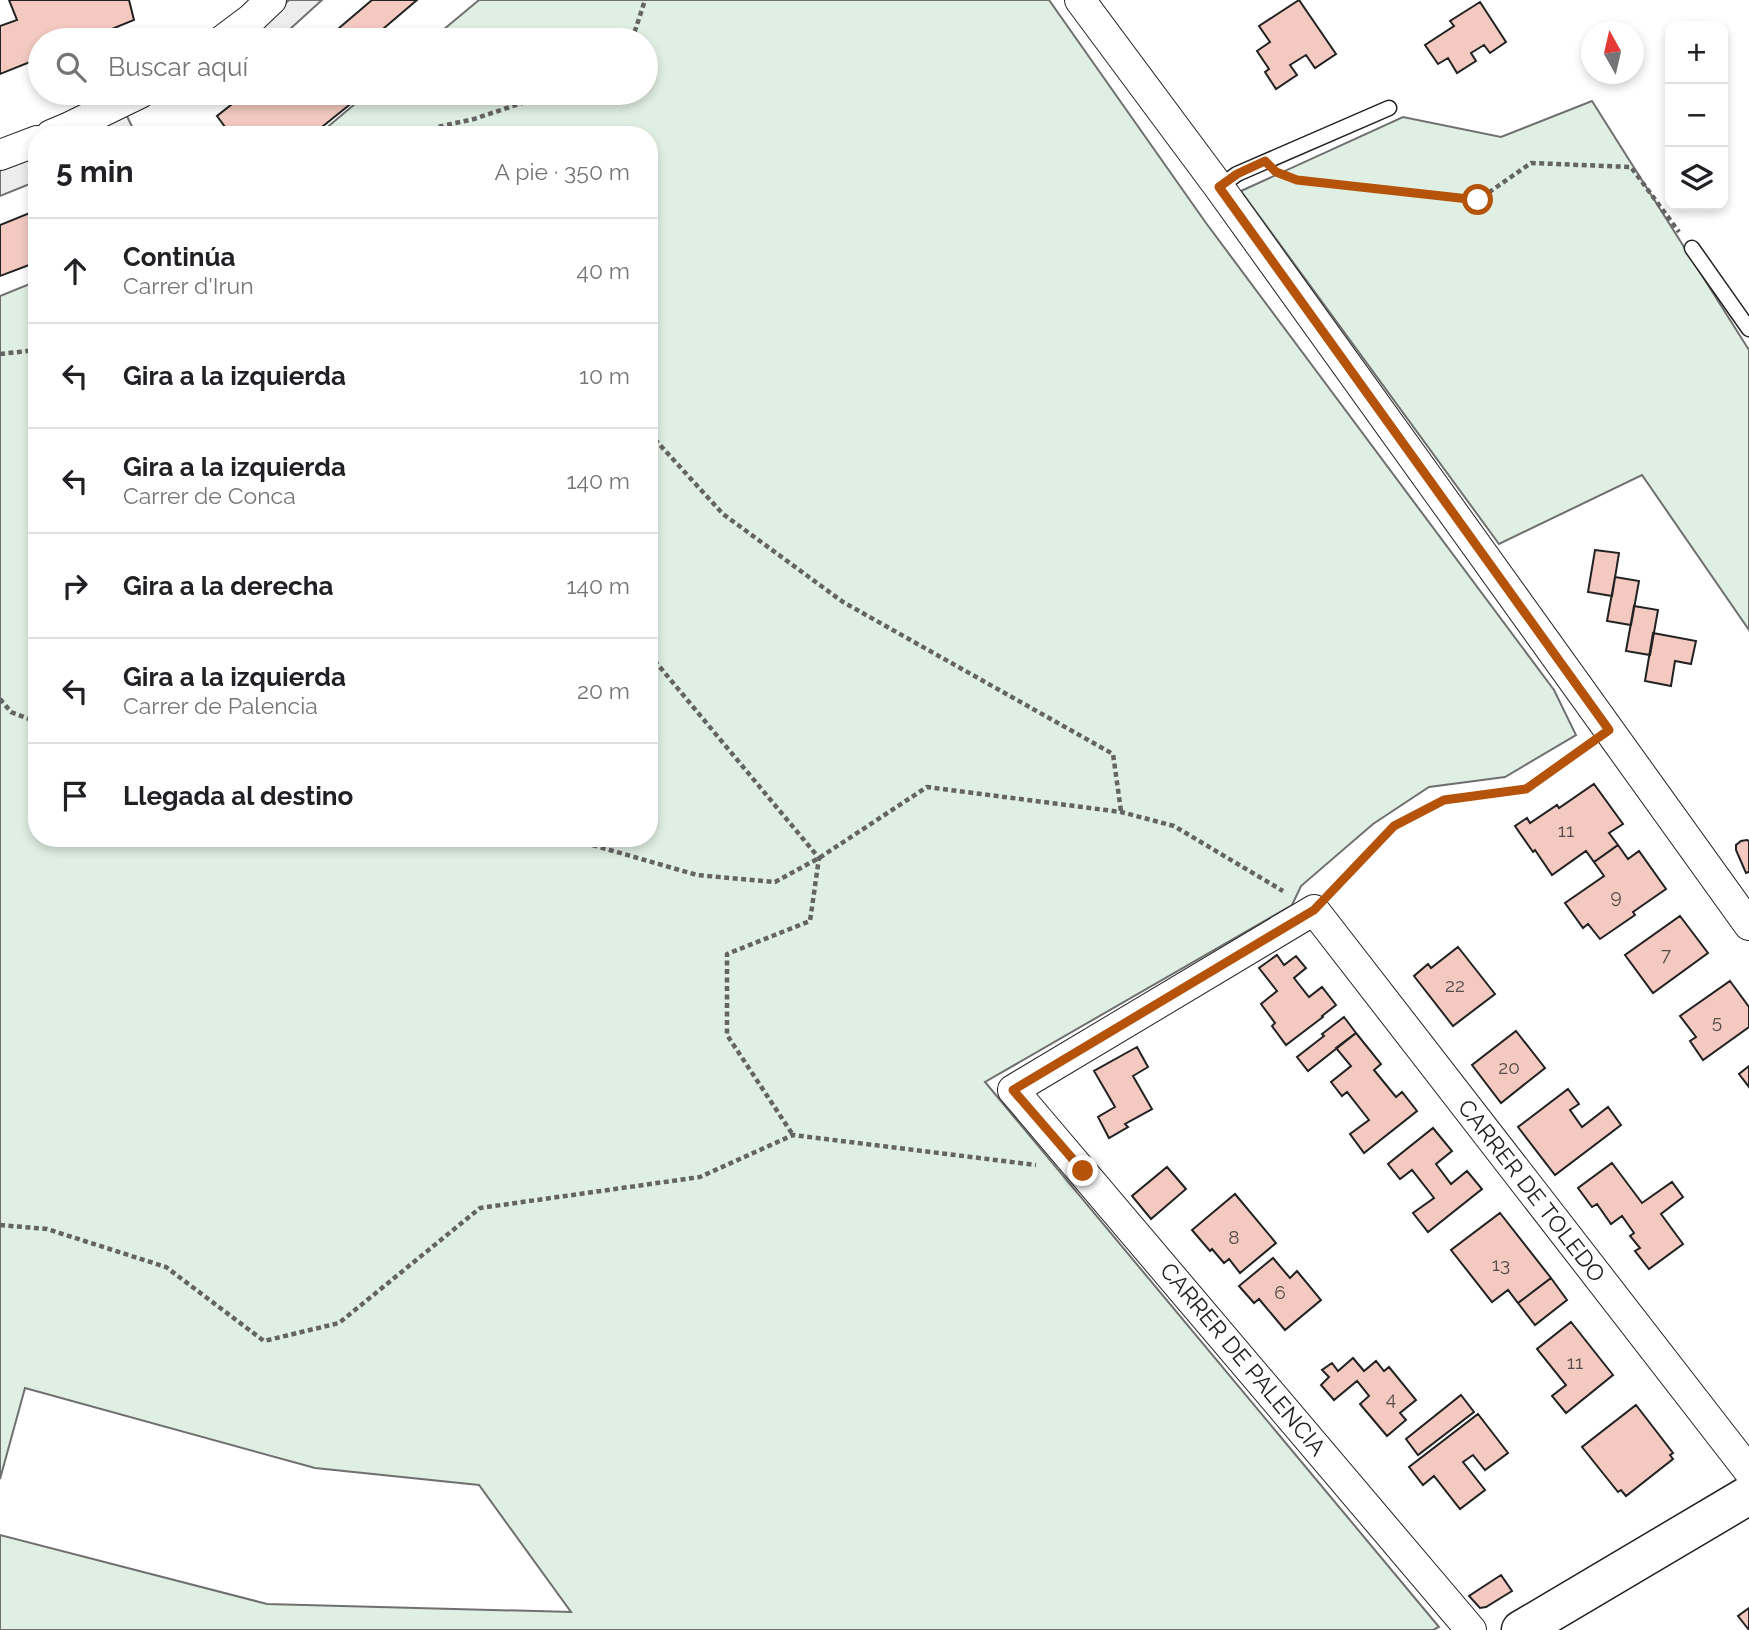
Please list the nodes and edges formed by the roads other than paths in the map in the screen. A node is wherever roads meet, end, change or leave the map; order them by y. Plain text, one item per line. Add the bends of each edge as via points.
1 (271, 0) edge
2 (1080, 0) edge
3 (239, 28) edge
4 (115, 105) edge
5 (1389, 108) dead end
6 (72, 126) edge
7 (28, 144) edge
8 (0, 155) edge
9 (1219, 187) junction
10 (1692, 248) road end
11 (1749, 329) edge
12 (1314, 910) joint
13 (1749, 925) edge
14 (1749, 1471) edge
15 (1749, 1495) edge
16 (1471, 1630) edge
17 (1521, 1630) edge

1 - 3 street
2 - 9 street
4 - 6 street
5 - 9 lane via 1237,174
7 - 8 street
9 - 13 street
10 - 11 lane
12 - 14 street, CARRER DE TOLEDO
12 - 16 street, CARRER DE PALENCIA via 1013,1090
15 - 17 street

